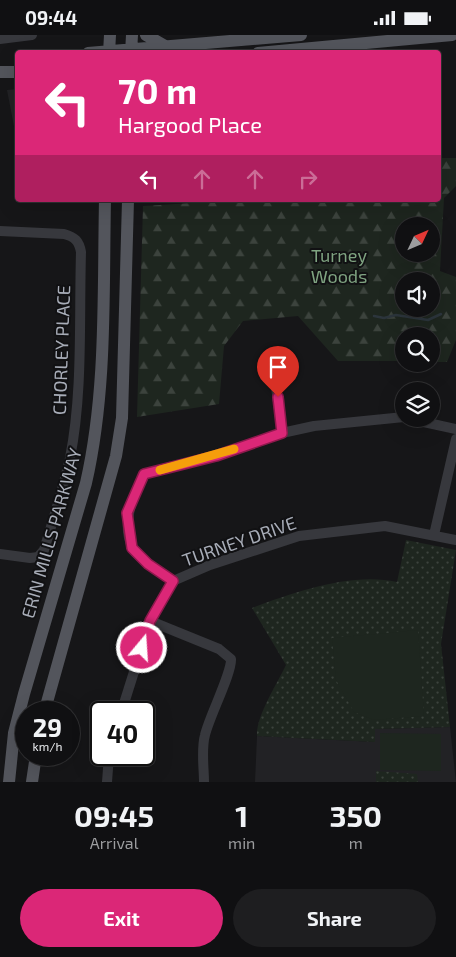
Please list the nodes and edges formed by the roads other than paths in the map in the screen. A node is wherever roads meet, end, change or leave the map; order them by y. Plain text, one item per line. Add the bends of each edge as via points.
1 (32, 35) edge
2 (110, 35) edge
3 (132, 35) edge
4 (146, 35) edge
5 (301, 35) edge
6 (452, 35) edge
7 (0, 39) edge
8 (165, 46) junction
9 (109, 50) edge
10 (131, 50) edge
11 (138, 50) edge
12 (290, 50) edge
13 (105, 202) edge
14 (128, 202) edge
15 (0, 231) edge
16 (275, 379) dead end
17 (395, 416) edge
18 (440, 426) edge
19 (456, 429) edge
20 (282, 433) junction
21 (456, 439) edge
22 (434, 535) junction
23 (456, 540) edge
24 (0, 554) edge
25 (173, 581) junction
26 (150, 621) junction
27 (47, 701) edge
28 (125, 701) edge
29 (34, 766) edge
30 (109, 766) edge
31 (9, 782) edge
32 (32, 782) edge
33 (107, 782) edge
34 (204, 782) edge

1 - 7 street
2 - 9 main road
3 - 10 main road
4 - 8 main road
5 - 8 main road
6 - 12 main road
8 - 11 main road
13 - 31 main road, ERIN MILLS PARKWAY via 100,394 94,450 14,733
14 - 27 main road via 122,417 116,456
15 - 24 street, CHORLEY PLACE via 64,234 80,243 81,253 76,413 70,458 44,550 38,557 30,558
16 - 20 street
17 - 20 street
18 - 19 street
20 - 25 street via 216,456 144,474 127,513 132,548
21 - 22 street
22 - 23 street, TURNEY DRIVE
22 - 25 street, TURNEY DRIVE via 375,526 299,536 210,565
25 - 26 street, TURNEY DRIVE
26 - 28 street, TURNEY DRIVE
26 - 34 street via 219,649 231,659 232,667 204,737
29 - 32 main road
30 - 33 street

